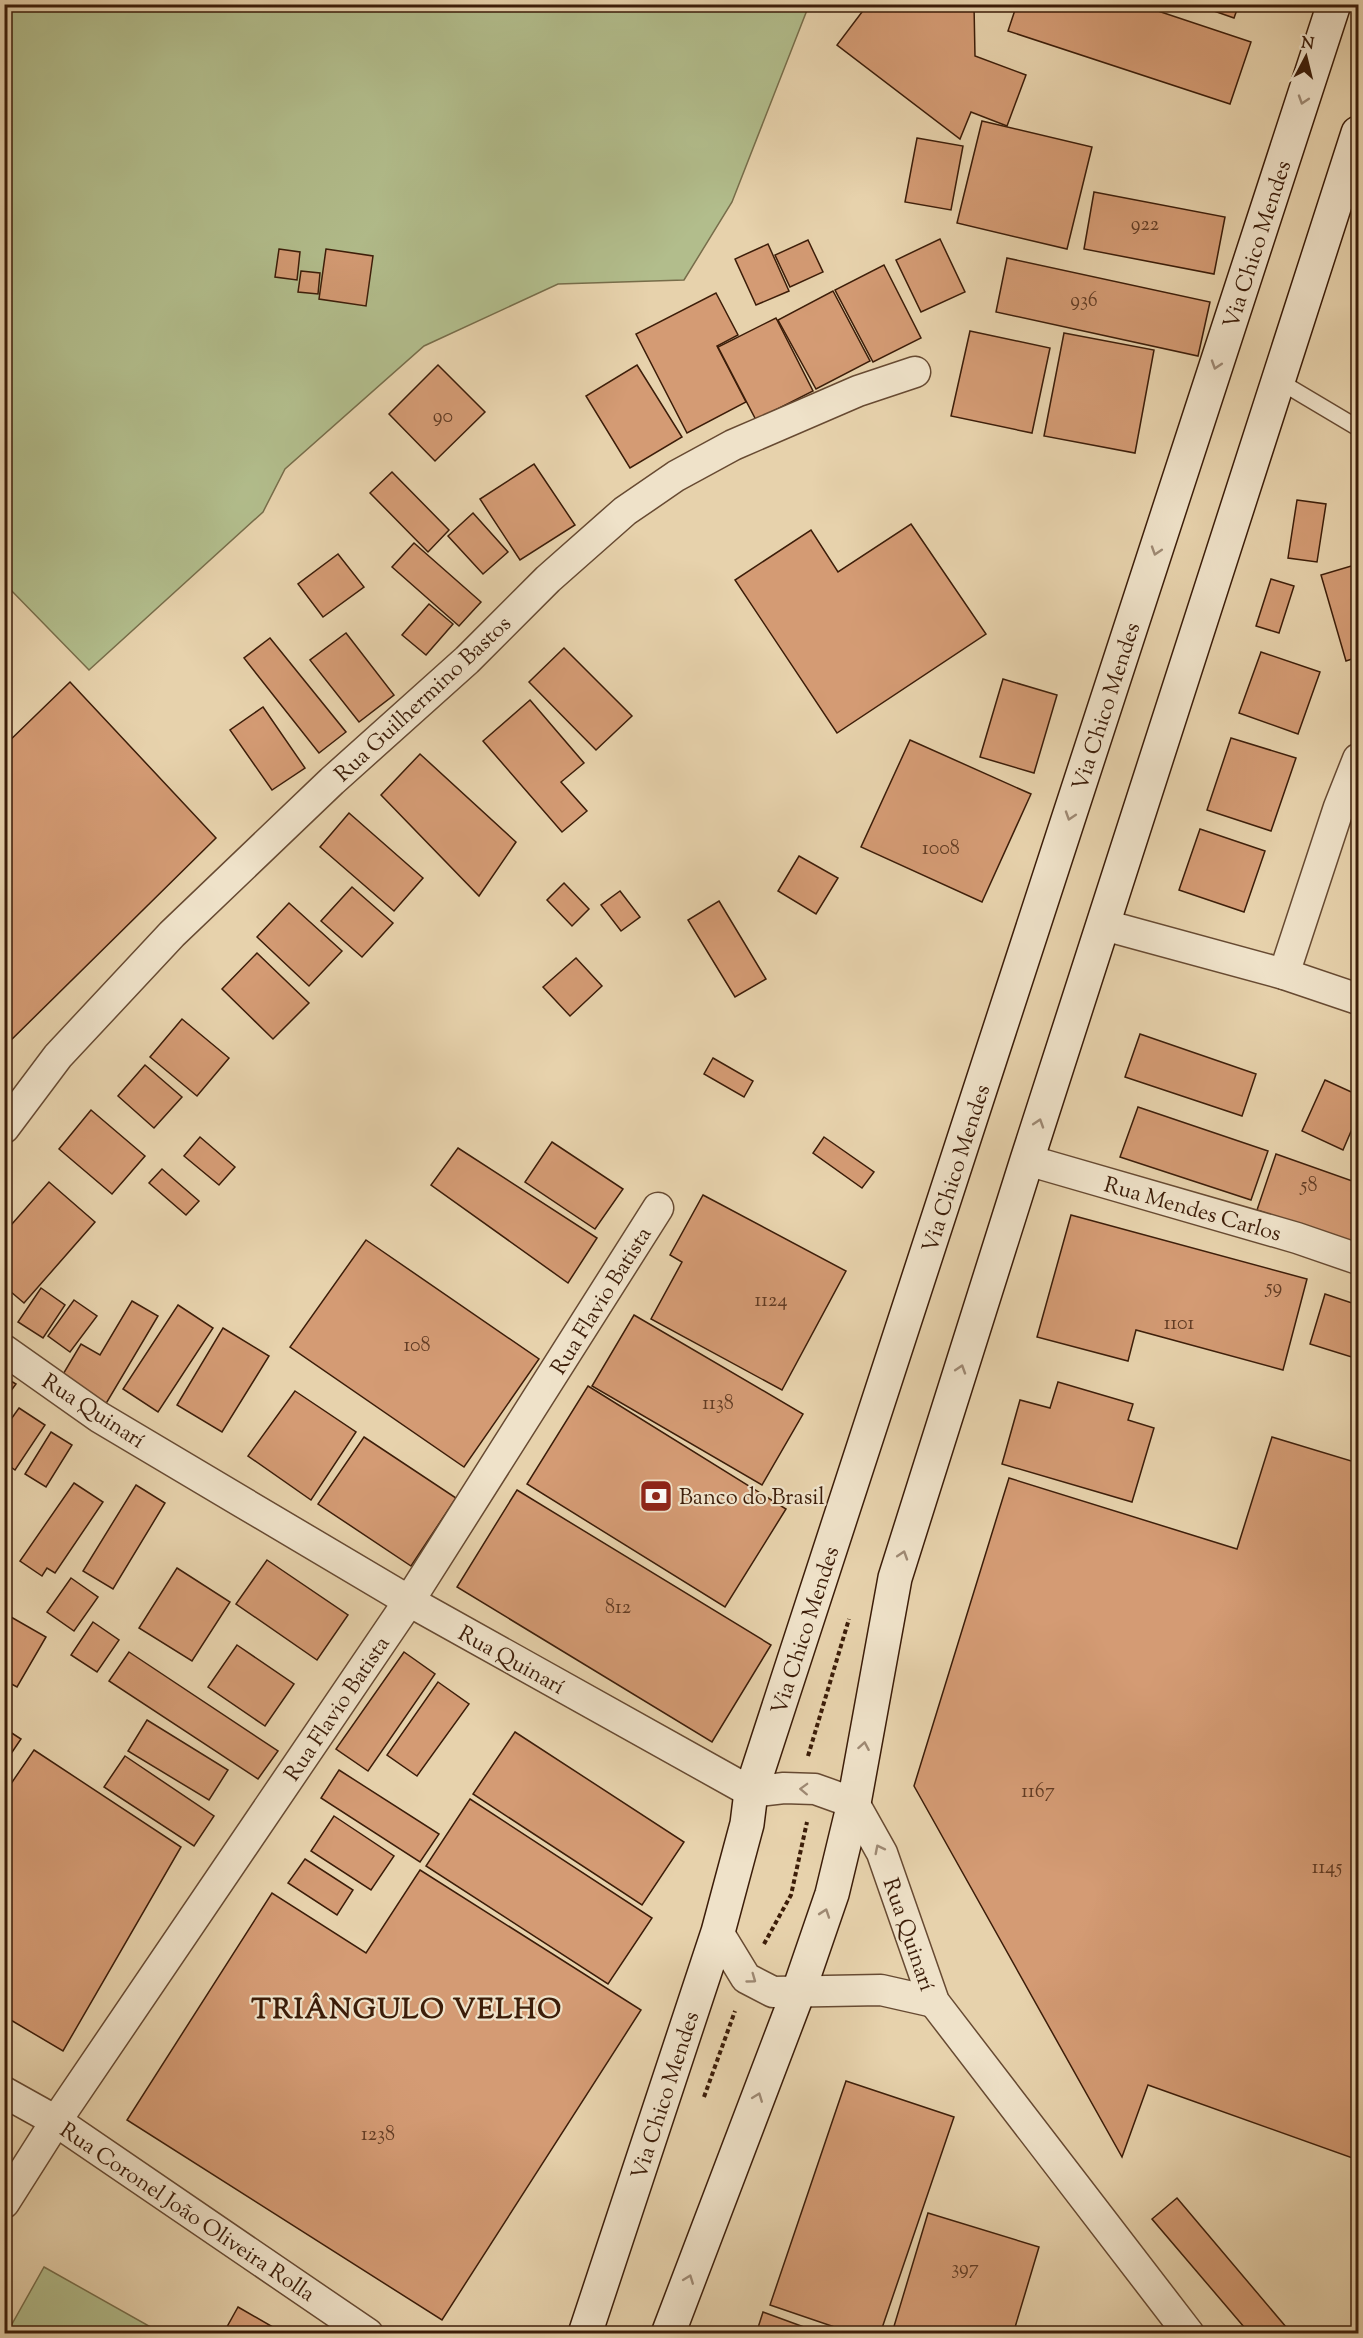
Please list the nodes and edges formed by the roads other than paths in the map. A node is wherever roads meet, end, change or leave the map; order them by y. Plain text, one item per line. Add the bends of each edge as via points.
1 (1334, 4) edge
2 (1359, 133) edge
3 (915, 372) dead end
4 (1279, 381) junction
5 (1359, 428) edge
6 (1359, 759) edge
7 (1104, 925) junction
8 (1284, 974) junction
9 (1359, 999) edge
10 (4, 1128) edge
11 (1027, 1160) junction
12 (658, 1208) dead end
13 (1359, 1259) edge
14 (4, 1350) edge
15 (409, 1601) junction
16 (751, 1792) junction
17 (854, 1803) junction
18 (718, 1932) junction
19 (799, 1990) junction
20 (934, 2002) junction
21 (4, 2092) edge
22 (56, 2121) junction
23 (4, 2203) edge
24 (368, 2334) edge
25 (585, 2334) edge
26 (668, 2334) edge
27 (1189, 2334) edge

1 -> 16 main road, Via Chico Mendes
2 - 4 main road
3 - 10 street, Rua Guilhermino Bastos via 858,391 732,445 676,476 625,511 172,934 58,1056
4 - 5 lane
4 - 7 main road
6 - 8 street via 1339,807
7 - 8 street
11 -> 7 main road
8 - 9 street
11 - 13 street, Rua Mendes Carlos
17 -> 11 main road via 895,1578
12 - 15 street, Rua Flavio Batista
14 - 15 street, Rua Quinarí via 99,1417
15 - 16 street, Rua Quinarí
15 - 22 street, Rua Flavio Batista
17 -> 16 street via 814,1790
16 - 18 main road, Via Chico Mendes via 747,1824
19 -> 17 main road via 832,1894
20 -> 17 street, Rua Quinarí via 882,1853
18 -> 19 street, Rua Quinarí via 746,1978 773,1992
18 - 25 main road, Via Chico Mendes
19 - 20 street, Rua Quinarí via 881,1990
26 -> 19 main road
20 - 27 street, Rua Quinarí
21 - 22 street, Rua Coronel João Oliveira Rolla
22 - 23 street, Rua Flavio Batista
22 - 24 street, Rua Coronel João Oliveira Rolla

